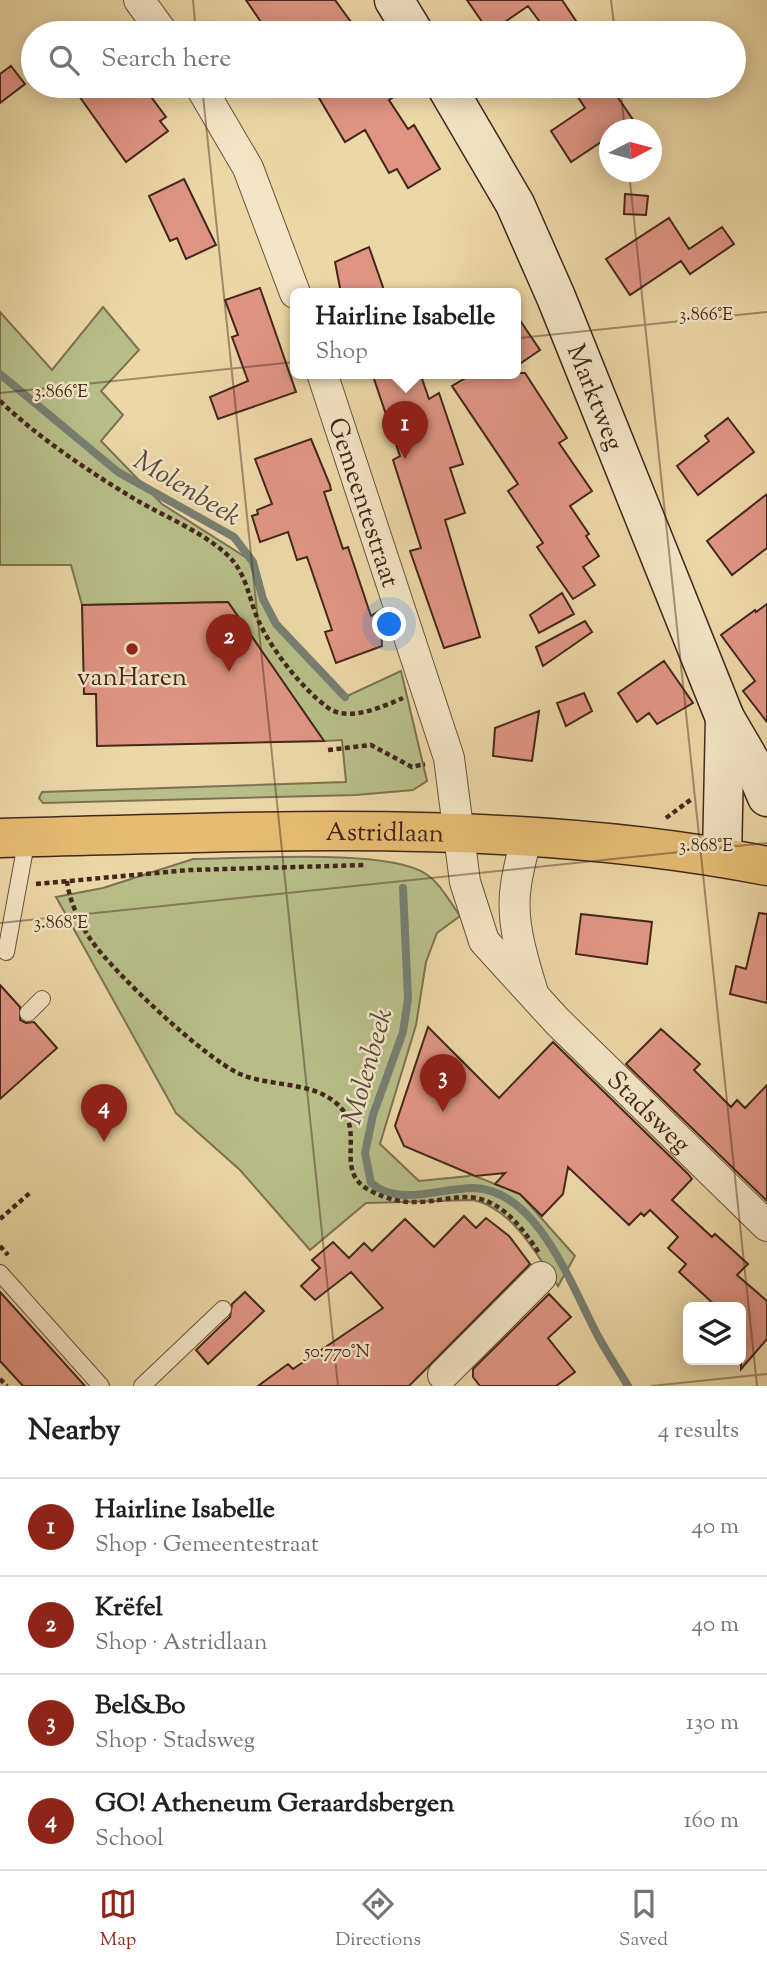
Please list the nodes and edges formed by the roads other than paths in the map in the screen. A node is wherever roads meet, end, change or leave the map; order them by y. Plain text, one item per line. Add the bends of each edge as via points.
1 (139, 0) edge
2 (394, 0) edge
3 (154, 21) edge
4 (407, 21) edge
5 (207, 98) edge
6 (453, 98) edge
7 (293, 288) edge
8 (323, 379) edge
9 (724, 718) junction
10 (767, 797) edge
11 (459, 834) junction
12 (527, 836) junction
13 (14, 838) edge
14 (722, 857) junction
15 (767, 866) edge
16 (6, 951) dead end
17 (533, 993) junction
18 (43, 999) dead end
19 (28, 1013) dead end
20 (767, 1226) edge
21 (0, 1273) edge
22 (541, 1277) road end
23 (223, 1309) dead end
24 (444, 1382) edge
25 (101, 1386) edge
26 (142, 1386) edge

1 - 3 street
2 - 4 street
5 - 7 street via 248,168
6 - 9 street, Marktweg via 515,204 551,286
8 - 11 street, Gemeentestraat via 449,758
9 - 10 street, Marktweg
9 - 14 street, Marktweg
11 - 12 main road, Astridlaan
11 - 13 main road, Astridlaan
11 - 17 street, Stadsweg via 466,882 484,941
12 - 14 main road, Astridlaan
12 - 17 street, Stadsweg via 514,906 520,952
13 - 16 lane via 18,886
14 - 15 main road, Astridlaan
17 - 20 street, Stadsweg
18 - 19 lane
21 - 25 lane
22 - 24 street
23 - 26 lane

